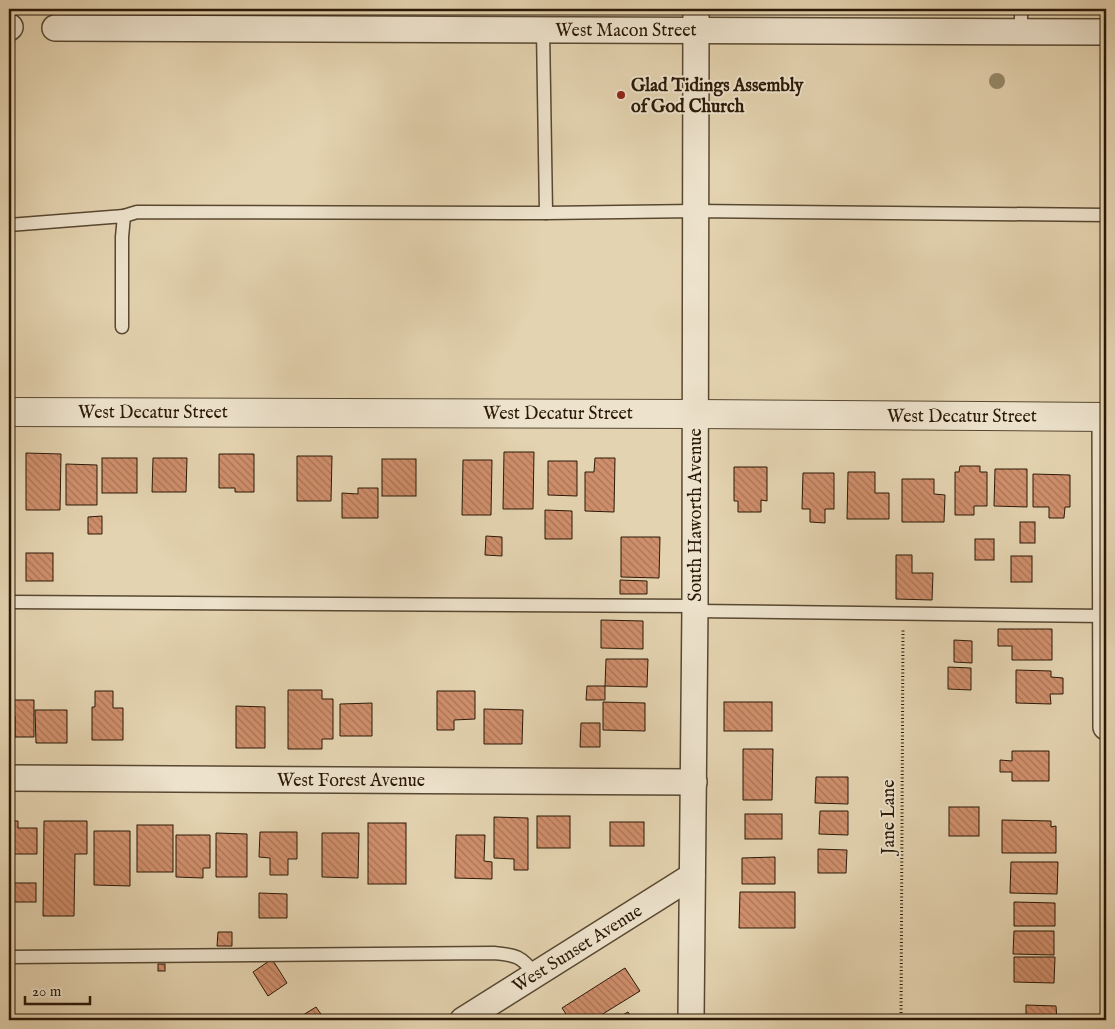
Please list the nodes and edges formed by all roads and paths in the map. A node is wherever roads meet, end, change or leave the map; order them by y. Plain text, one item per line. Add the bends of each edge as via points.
1 (696, 20) edge
2 (1021, 20) edge
3 (55, 28) dead end
4 (543, 30) junction
5 (1106, 32) edge
6 (695, 212) junction
7 (546, 213) junction
8 (1106, 215) edge
9 (124, 216) junction
10 (9, 225) edge
11 (122, 327) dead end
12 (9, 412) edge
13 (695, 414) junction
14 (1106, 417) edge
15 (9, 602) edge
16 (695, 609) junction
17 (1106, 609) edge
18 (903, 614) junction
19 (1106, 727) edge
20 (9, 778) edge
21 (694, 782) junction
22 (692, 876) junction
23 (9, 957) edge
24 (535, 974) junction
25 (463, 1020) edge
26 (691, 1020) edge
27 (901, 1020) edge

1 - 2 street, West Macon Street
1 - 4 street, West Macon Street
1 - 6 street, South Haworth Avenue
2 - 5 street, West Macon Street
3 - 4 street, West Macon Street
4 - 7 lane
6 - 7 lane
6 - 8 lane
6 - 13 street, South Haworth Avenue
7 - 9 lane via 137,212
9 - 10 lane
9 - 11 lane
12 - 13 street, West Decatur Street
13 - 14 street, West Decatur Street
13 - 16 street, South Haworth Avenue
14 - 17 street
15 - 16 lane
16 - 18 lane
16 - 21 street, South Haworth Avenue
17 - 18 lane
17 - 19 street
18 - 27 path, Jane Lane
20 - 21 street, West Forest Avenue
21 - 22 street, South Haworth Avenue
22 - 24 street, West Sunset Avenue
22 - 26 street, South Haworth Avenue
23 - 24 lane via 494,953 512,955 525,962
24 - 25 street, West Sunset Avenue

